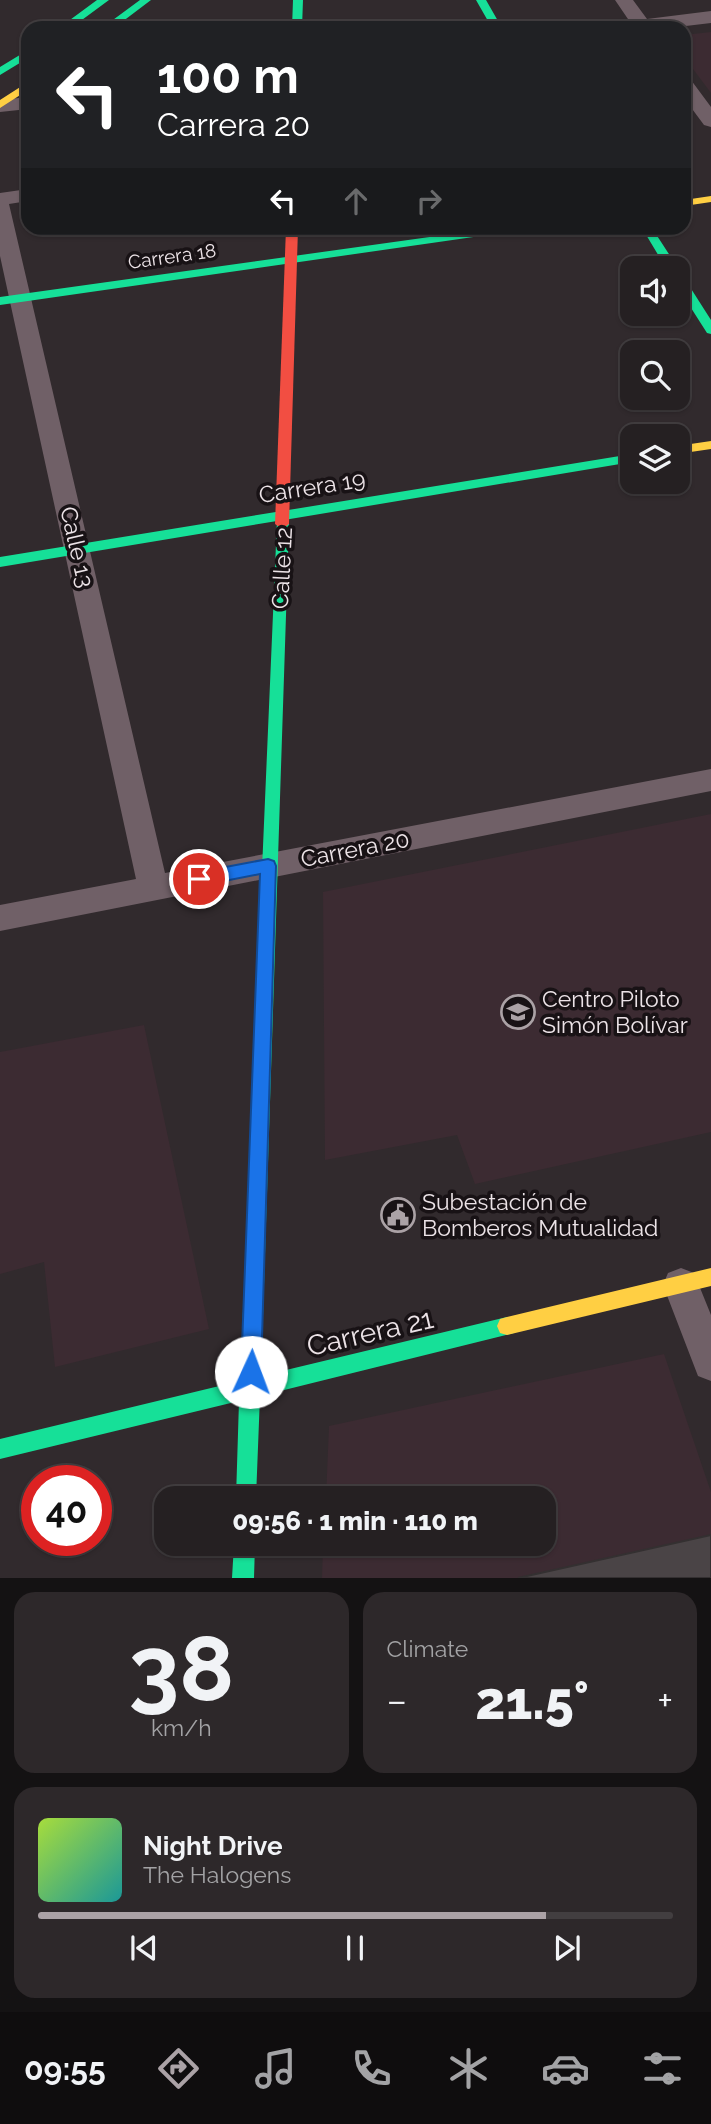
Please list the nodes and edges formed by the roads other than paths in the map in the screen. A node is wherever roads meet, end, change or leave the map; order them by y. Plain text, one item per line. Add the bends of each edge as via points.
1 (104, 0) edge
2 (146, 0) edge
3 (298, 0) edge
4 (481, 0) edge
5 (624, 0) edge
6 (711, 17) edge
7 (74, 21) edge
8 (117, 21) edge
9 (297, 21) edge
10 (492, 21) edge
11 (634, 21) edge
12 (681, 21) edge
13 (21, 58) edge
14 (0, 72) edge
15 (21, 90) edge
16 (691, 94) edge
17 (21, 104) edge
18 (0, 106) edge
19 (711, 121) edge
20 (21, 196) edge
21 (0, 199) edge
22 (711, 200) edge
23 (691, 202) edge
24 (0, 206) edge
25 (292, 235) edge
26 (466, 235) edge
27 (651, 235) edge
28 (664, 256) edge
29 (291, 260) junction
30 (690, 297) edge
31 (10, 300) edge
32 (711, 330) edge
33 (711, 445) edge
34 (690, 448) edge
35 (620, 460) edge
36 (284, 515) junction
37 (77, 549) junction
38 (0, 562) edge
39 (711, 780) edge
40 (268, 866) junction
41 (153, 888) junction
42 (0, 918) edge
43 (696, 1281) edge
44 (711, 1363) edge
45 (250, 1388) junction
46 (0, 1449) edge
47 (246, 1486) edge
48 (244, 1556) edge
49 (243, 1578) edge

1 - 7 street
2 - 8 street
3 - 9 street
4 - 10 street
5 - 11 street
6 - 12 street
13 - 14 street
15 - 18 street
16 - 19 street
17 - 18 street
20 - 21 street
22 - 23 street
24 - 31 street, Calle 13
25 - 29 street, Calle 12
26 - 29 street, Carrera 18
27 - 28 street
29 - 31 street, Carrera 18
29 - 36 street, Calle 12
30 - 32 street
31 - 37 street, Calle 13
33 - 34 street
35 - 36 street, Carrera 19
36 - 37 street, Carrera 19
36 - 40 street, Calle 12
37 - 38 street, Carrera 19
37 - 41 street, Calle 13
39 - 40 street, Carrera 20
40 - 41 street, Carrera 20
40 - 45 street
41 - 42 street, Carrera 20
43 - 44 street
43 - 45 street, Carrera 21
45 - 46 street, Carrera 21
45 - 47 street
48 - 49 street

